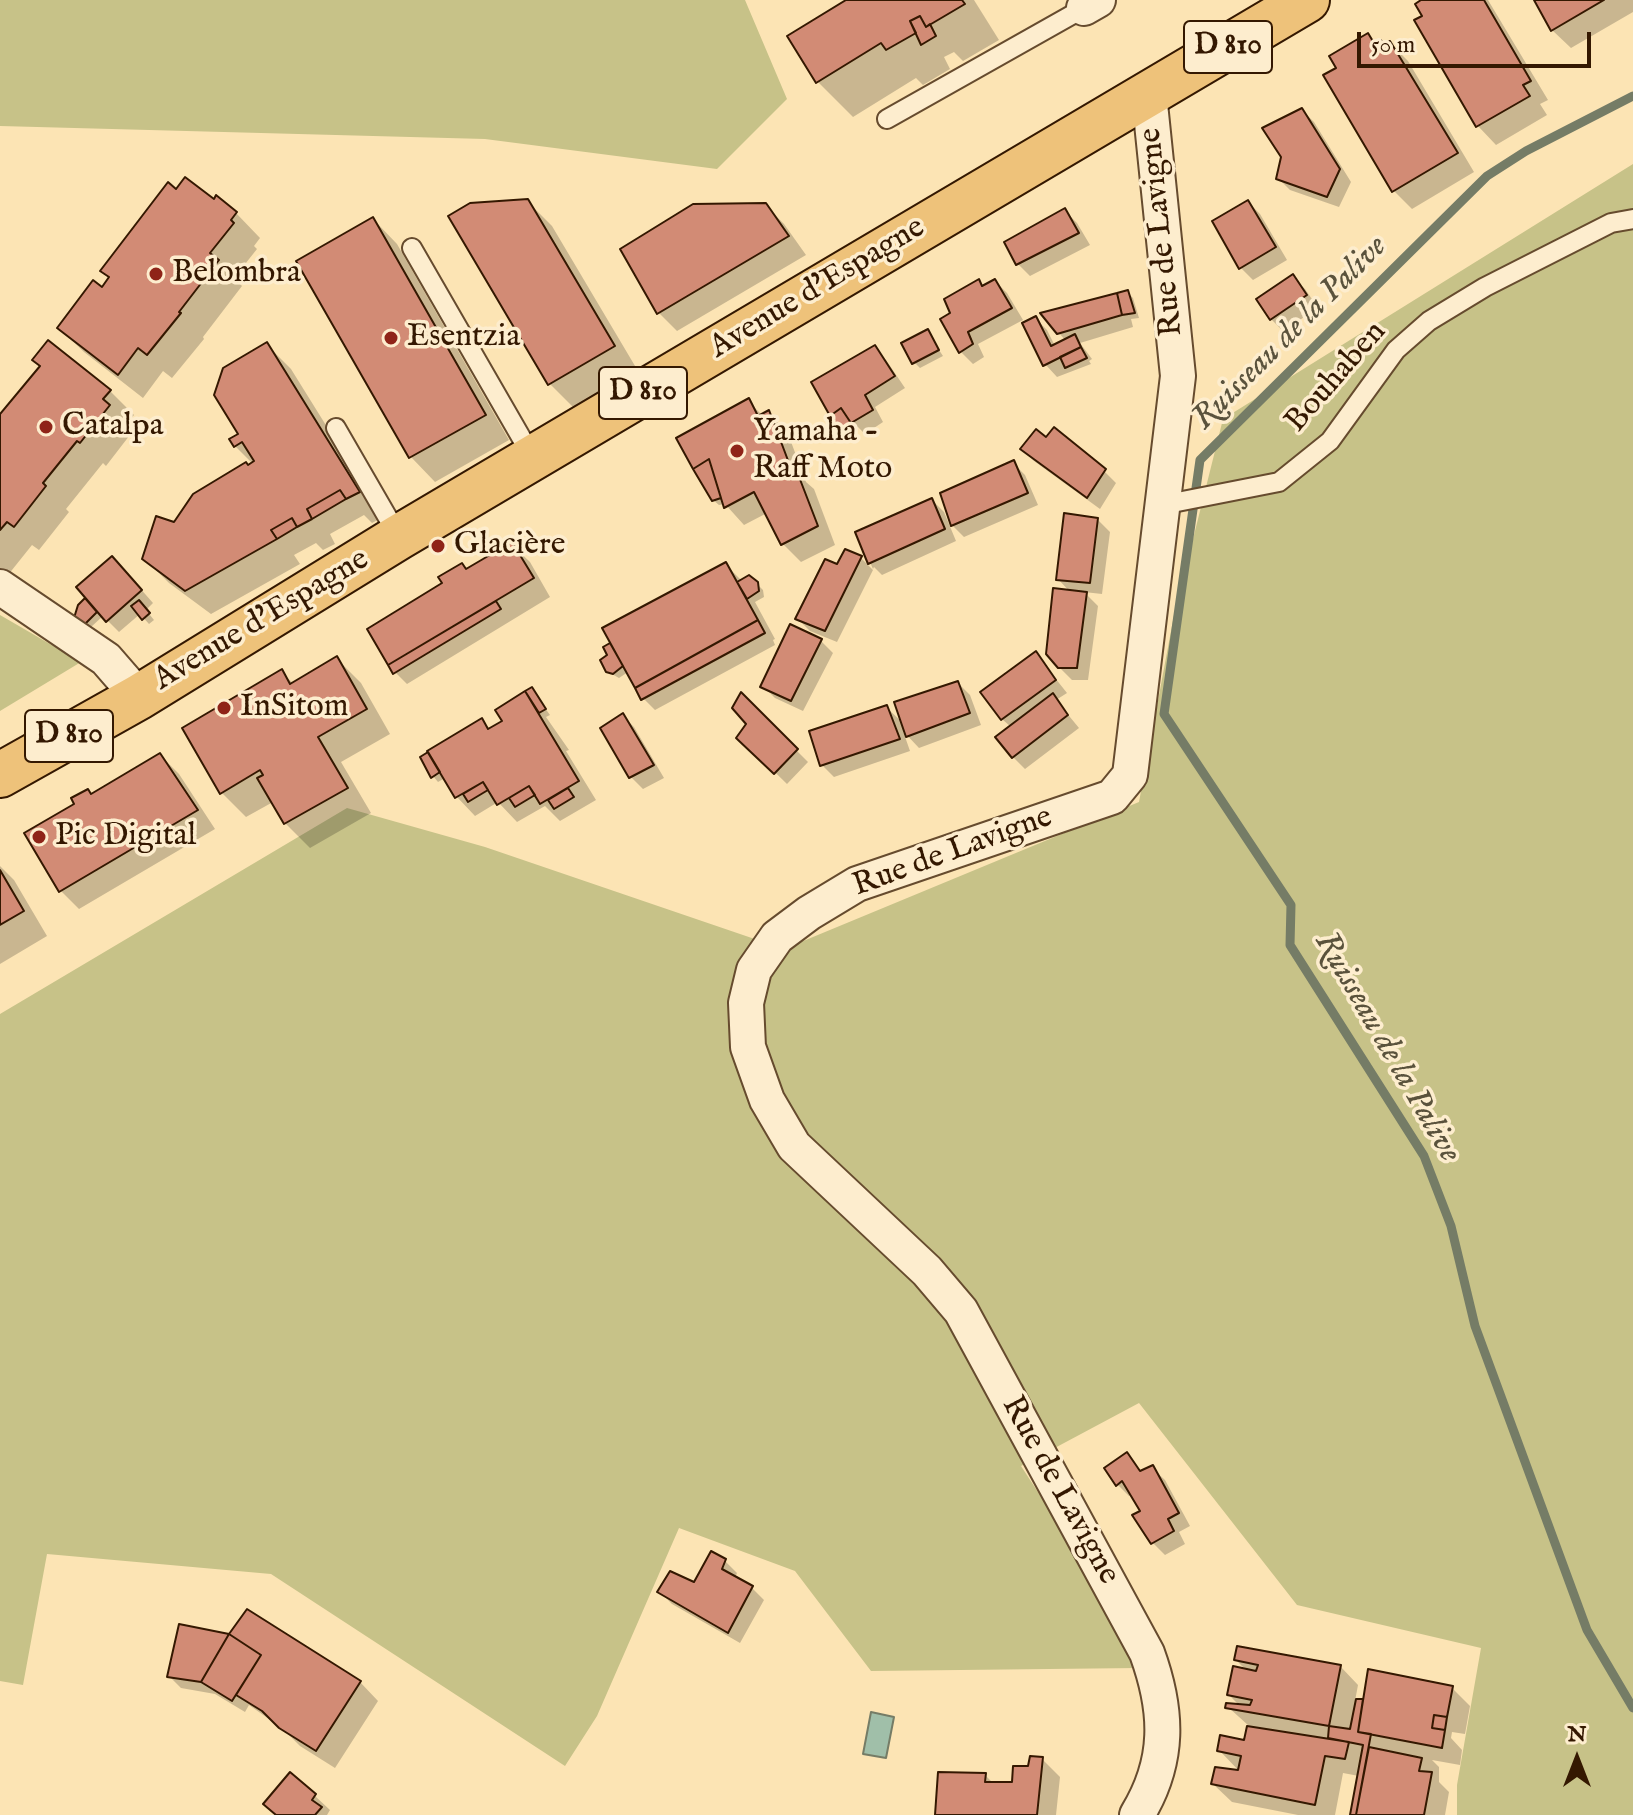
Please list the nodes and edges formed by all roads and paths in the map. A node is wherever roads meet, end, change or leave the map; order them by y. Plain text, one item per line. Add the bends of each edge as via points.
1 (1307, 0) edge
2 (1091, 4) edge
3 (1149, 94) junction
4 (887, 119) dead end
5 (1633, 219) edge
6 (412, 248) dead end
7 (336, 428) dead end
8 (533, 458) junction
9 (1168, 504) junction
10 (399, 537) junction
11 (0, 587) edge
12 (139, 697) junction
13 (0, 775) edge
14 (1137, 1815) edge

1 - 3 main road, Avenue d'Espagne / D 810
2 - 4 lane
3 - 8 main road, Avenue d'Espagne / D 810
3 - 9 street, Rue de Lavigne via 1178,376
5 - 9 lane, Bouhaben via 1611,223 1429,321 1396,350 1330,441 1279,482
6 - 8 lane
7 - 10 lane
8 - 10 main road, Avenue d'Espagne / D 810
9 - 14 street, Rue de Lavigne via 1130,775 1112,797 857,884 777,937 754,970 746,1003 748,1047 767,1100 794,1146 927,1271 961,1311 1147,1653 1158,1682 1162,1748 1152,1790
10 - 12 main road, Avenue d'Espagne / D 810
11 - 12 street via 106,659
12 - 13 main road, Avenue d'Espagne / D 810

